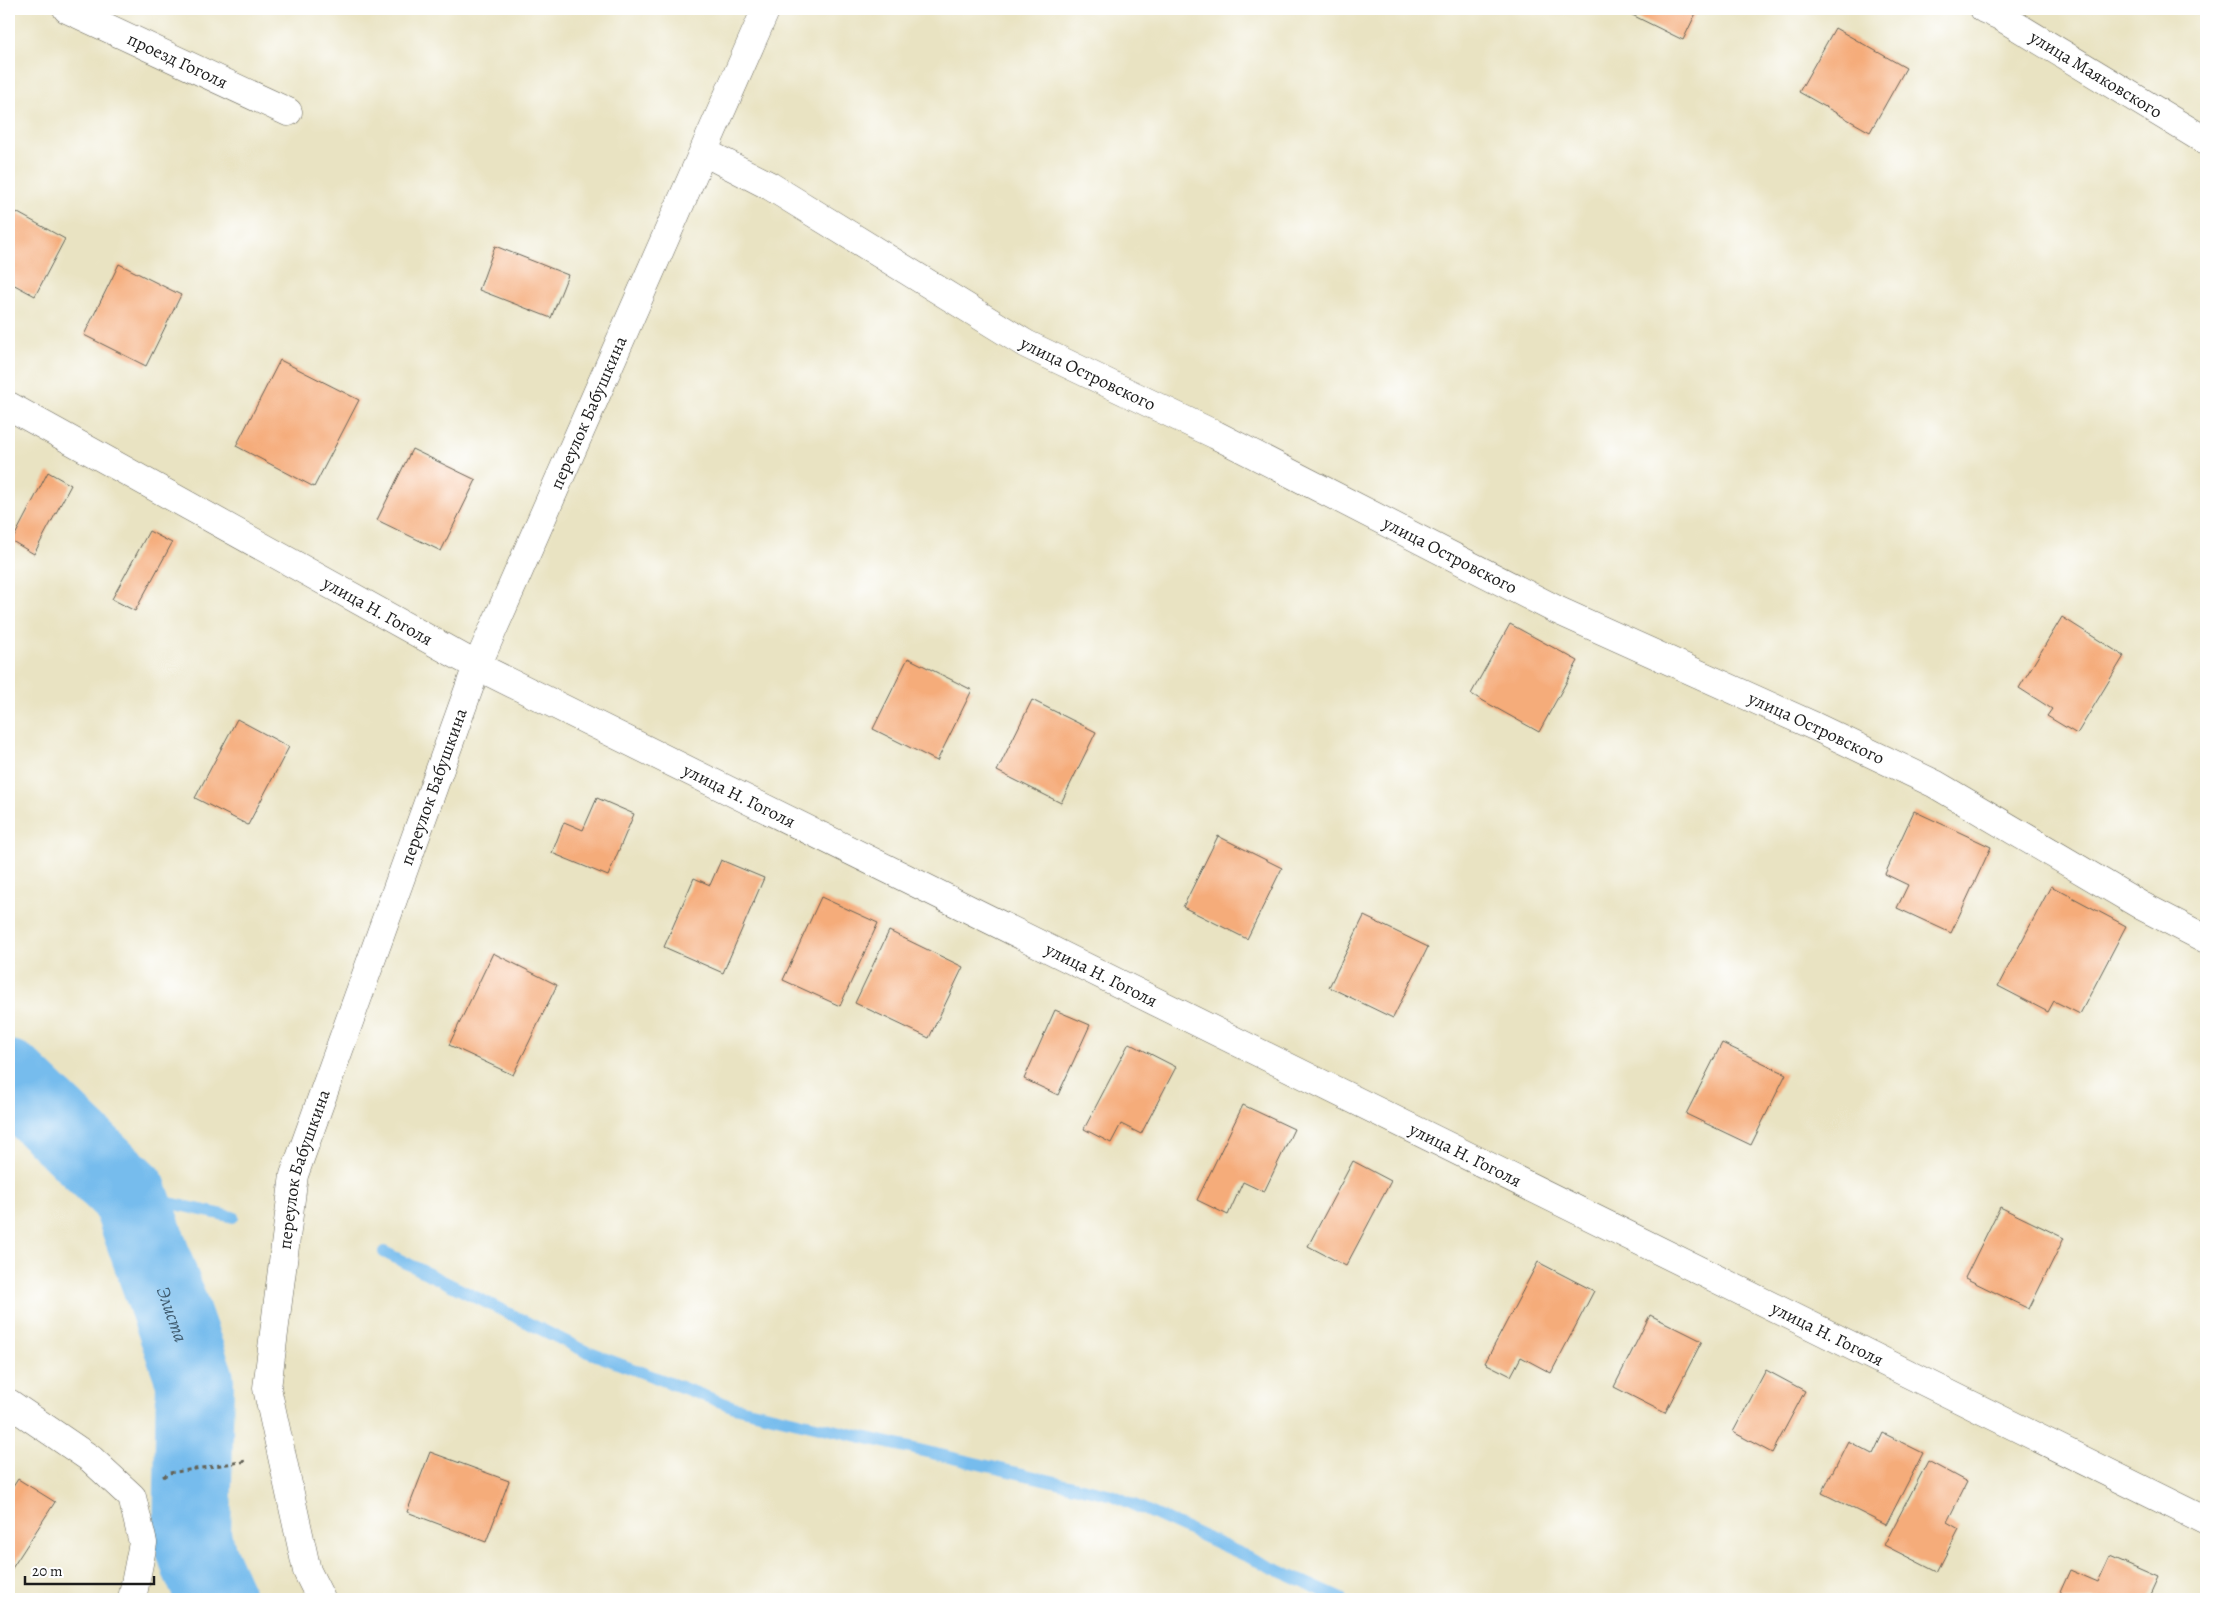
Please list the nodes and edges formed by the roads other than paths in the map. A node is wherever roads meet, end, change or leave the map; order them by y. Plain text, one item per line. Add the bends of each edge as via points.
1 (67, 9) edge
2 (766, 9) edge
3 (1984, 9) edge
4 (288, 112) dead end
5 (2206, 141) edge
6 (704, 152) junction
7 (9, 406) edge
8 (477, 666) junction
9 (2206, 939) edge
10 (9, 1403) edge
11 (2206, 1520) edge
12 (132, 1599) edge
13 (321, 1599) edge

1 - 4 street, проезд Гоголя
2 - 6 street, переулок Бабушкина
3 - 5 street, улица Маяковского
6 - 8 street, переулок Бабушкина
6 - 9 street, улица Островского via 770,186 1026,344 1225,439 1558,610 1935,784 2142,906
7 - 8 street, улица Н. Гоголя
8 - 11 street, улица Н. Гоголя
8 - 13 street, переулок Бабушкина via 294,1174 267,1388 307,1571
10 - 12 street via 92,1459 132,1497 143,1543

